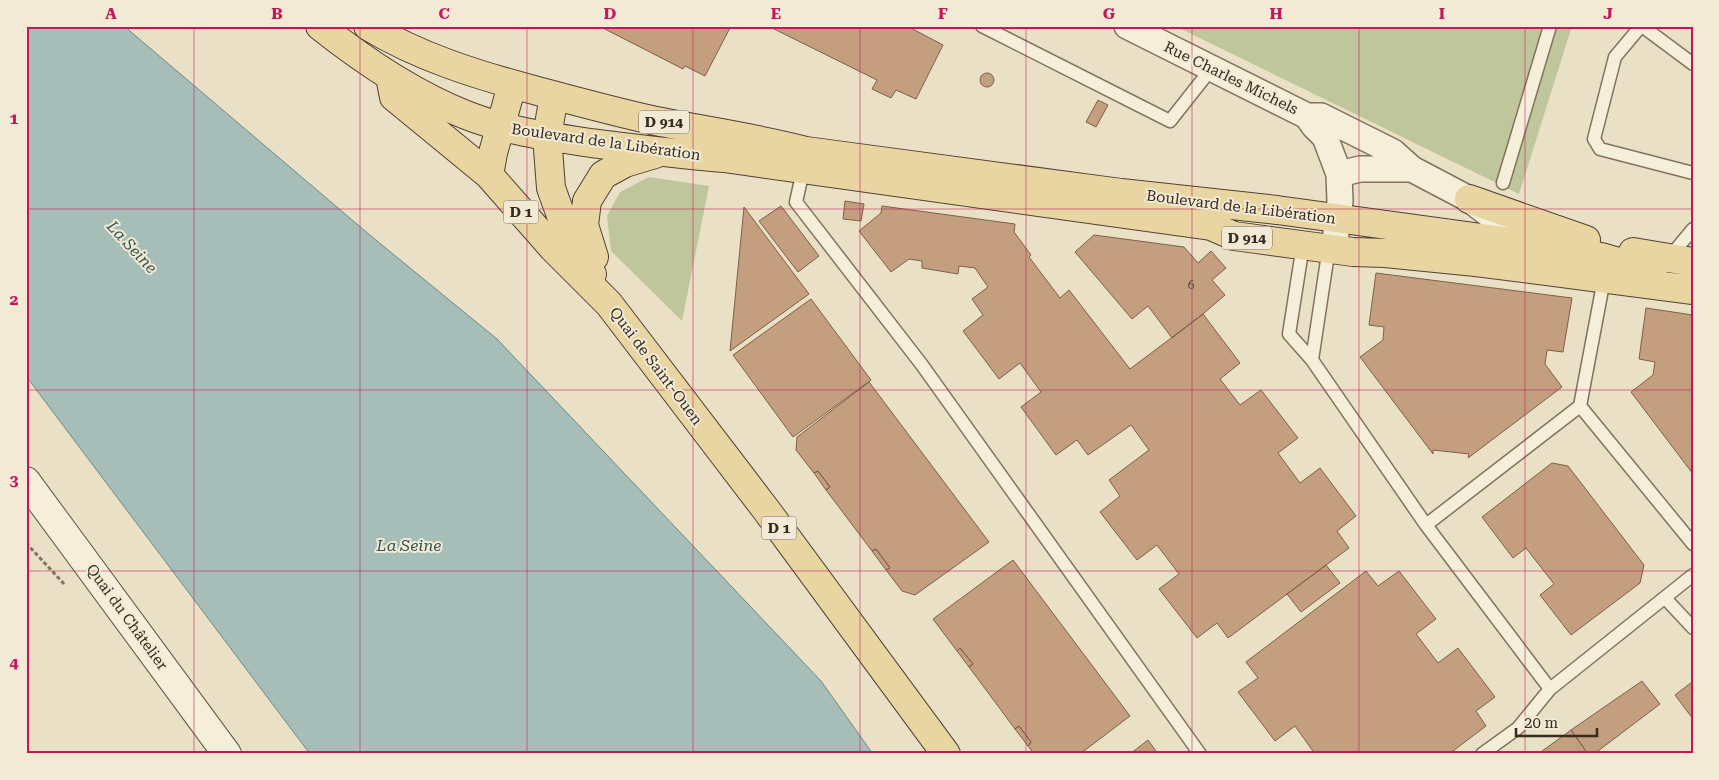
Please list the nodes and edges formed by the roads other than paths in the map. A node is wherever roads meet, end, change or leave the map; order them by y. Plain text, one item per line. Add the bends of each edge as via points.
1 (320, 26) edge
2 (368, 26) edge
3 (982, 26) edge
4 (1127, 26) edge
5 (1550, 26) edge
6 (1641, 26) edge
7 (1693, 64) edge
8 (1211, 69) junction
9 (389, 76) junction
10 (512, 85) junction
11 (554, 96) junction
12 (1307, 116) junction
13 (500, 126) junction
14 (547, 136) junction
15 (661, 153) junction
16 (804, 160) junction
17 (1412, 169) junction
18 (1693, 173) edge
19 (1339, 174) junction
20 (489, 175) junction
21 (1503, 183) dead end
22 (1469, 199) junction
23 (1693, 230) edge
24 (1328, 240) junction
25 (1511, 242) junction
26 (1673, 264) edge
27 (1693, 274) edge
28 (1604, 280) junction
29 (1693, 290) edge
30 (609, 304) junction
31 (1312, 360) junction
32 (1580, 406) junction
33 (26, 481) edge
34 (1426, 525) junction
35 (1693, 544) edge
36 (1693, 575) edge
37 (1665, 598) junction
38 (1693, 628) edge
39 (1550, 689) junction
40 (227, 754) edge
41 (946, 754) edge
42 (1200, 754) edge
43 (1482, 754) edge

1 - 9 main road, D 914
2 - 10 main road, D 914 via 435,59
3 - 8 lane via 1170,121
4 - 8 street, Rue Charles Michels
5 - 21 lane
6 - 7 lane
6 - 18 lane via 1615,57 1594,139 1600,149
8 - 12 street, Rue Charles Michels
9 - 13 main road, Boulevard de la Libération / D 914 via 466,115
9 - 20 main road, Quai de Saint-Ouen via 394,97
10 - 11 main road, D 914
10 - 13 main road
11 - 14 main road, D 1
11 - 16 main road, D 914 via 621,113 776,143
12 - 17 street, Rue Charles Michels via 1321,116 1364,137 1393,152
12 - 19 street, Rue Charles Michels via 1325,137
13 - 14 main road, Boulevard de la Libération / D 914
13 - 20 main road
14 - 15 main road, Boulevard de la Libération / D 914
14 - 30 main road, D 1 via 551,188 564,224
15 - 16 main road, Boulevard de la Libération / D 914
15 - 30 main road via 624,163 603,175 587,201 584,225
16 - 24 main road, Boulevard de la Libération / D 914 via 1121,193
16 - 24 main road, Boulevard de la Libération / D 914 via 1211,226 1234,236
16 - 42 lane via 796,202 922,365
17 - 19 street via 1360,169
17 - 22 street, Rue Charles Michels
19 - 24 street, Rue Charles Michels via 1340,201
20 - 30 main road, Quai de Saint-Ouen / D 1 via 553,248
22 - 25 street, Rue Charles Michels via 1495,219
22 - 26 main road via 1584,240
23 - 26 lane
24 - 25 main road, Boulevard de la Libération / D 914
24 - 28 main road, Boulevard de la Libération / D 914 via 1353,252 1467,262
24 - 31 lane
24 - 31 lane via 1289,334
25 - 26 main road, Boulevard de la Libération / D 914 via 1601,257 1632,266
26 - 27 main road, Boulevard de la Libération / D 914
28 - 29 main road, Boulevard de la Libération / D 914
28 - 32 lane
30 - 41 main road, Quai de Saint-Ouen / D 1
31 - 34 lane
32 - 34 lane
32 - 35 lane
33 - 40 street, Quai du Châtelier
34 - 39 lane
36 - 37 lane
37 - 38 lane
37 - 39 lane
39 - 43 lane via 1518,728

